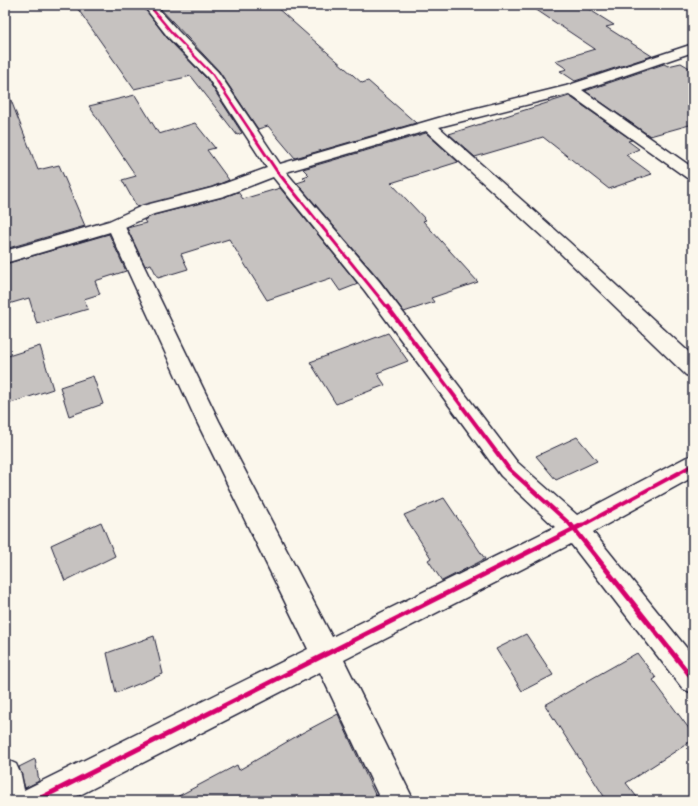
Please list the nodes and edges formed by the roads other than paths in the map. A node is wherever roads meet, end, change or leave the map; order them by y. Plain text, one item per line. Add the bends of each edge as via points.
1 (149, 5) edge
2 (691, 50) edge
3 (571, 89) junction
4 (428, 125) junction
5 (276, 170) junction
6 (693, 175) edge
7 (114, 225) junction
8 (5, 257) edge
9 (693, 369) edge
10 (693, 465) edge
11 (575, 529) junction
12 (326, 655) junction
13 (693, 679) edge
14 (5, 775) edge
15 (10, 801) edge
16 (35, 801) edge
17 (398, 801) edge

1 - 5 street via 213,75
2 - 3 street
3 - 4 street
3 - 6 street
4 - 5 street
4 - 9 street via 562,245
5 - 7 street via 218,192 148,210
5 - 11 street via 372,286 509,469
7 - 8 street
7 - 12 street via 208,422
10 - 11 street
11 - 12 street
11 - 13 street
12 - 16 street
12 - 17 street
14 - 15 street

